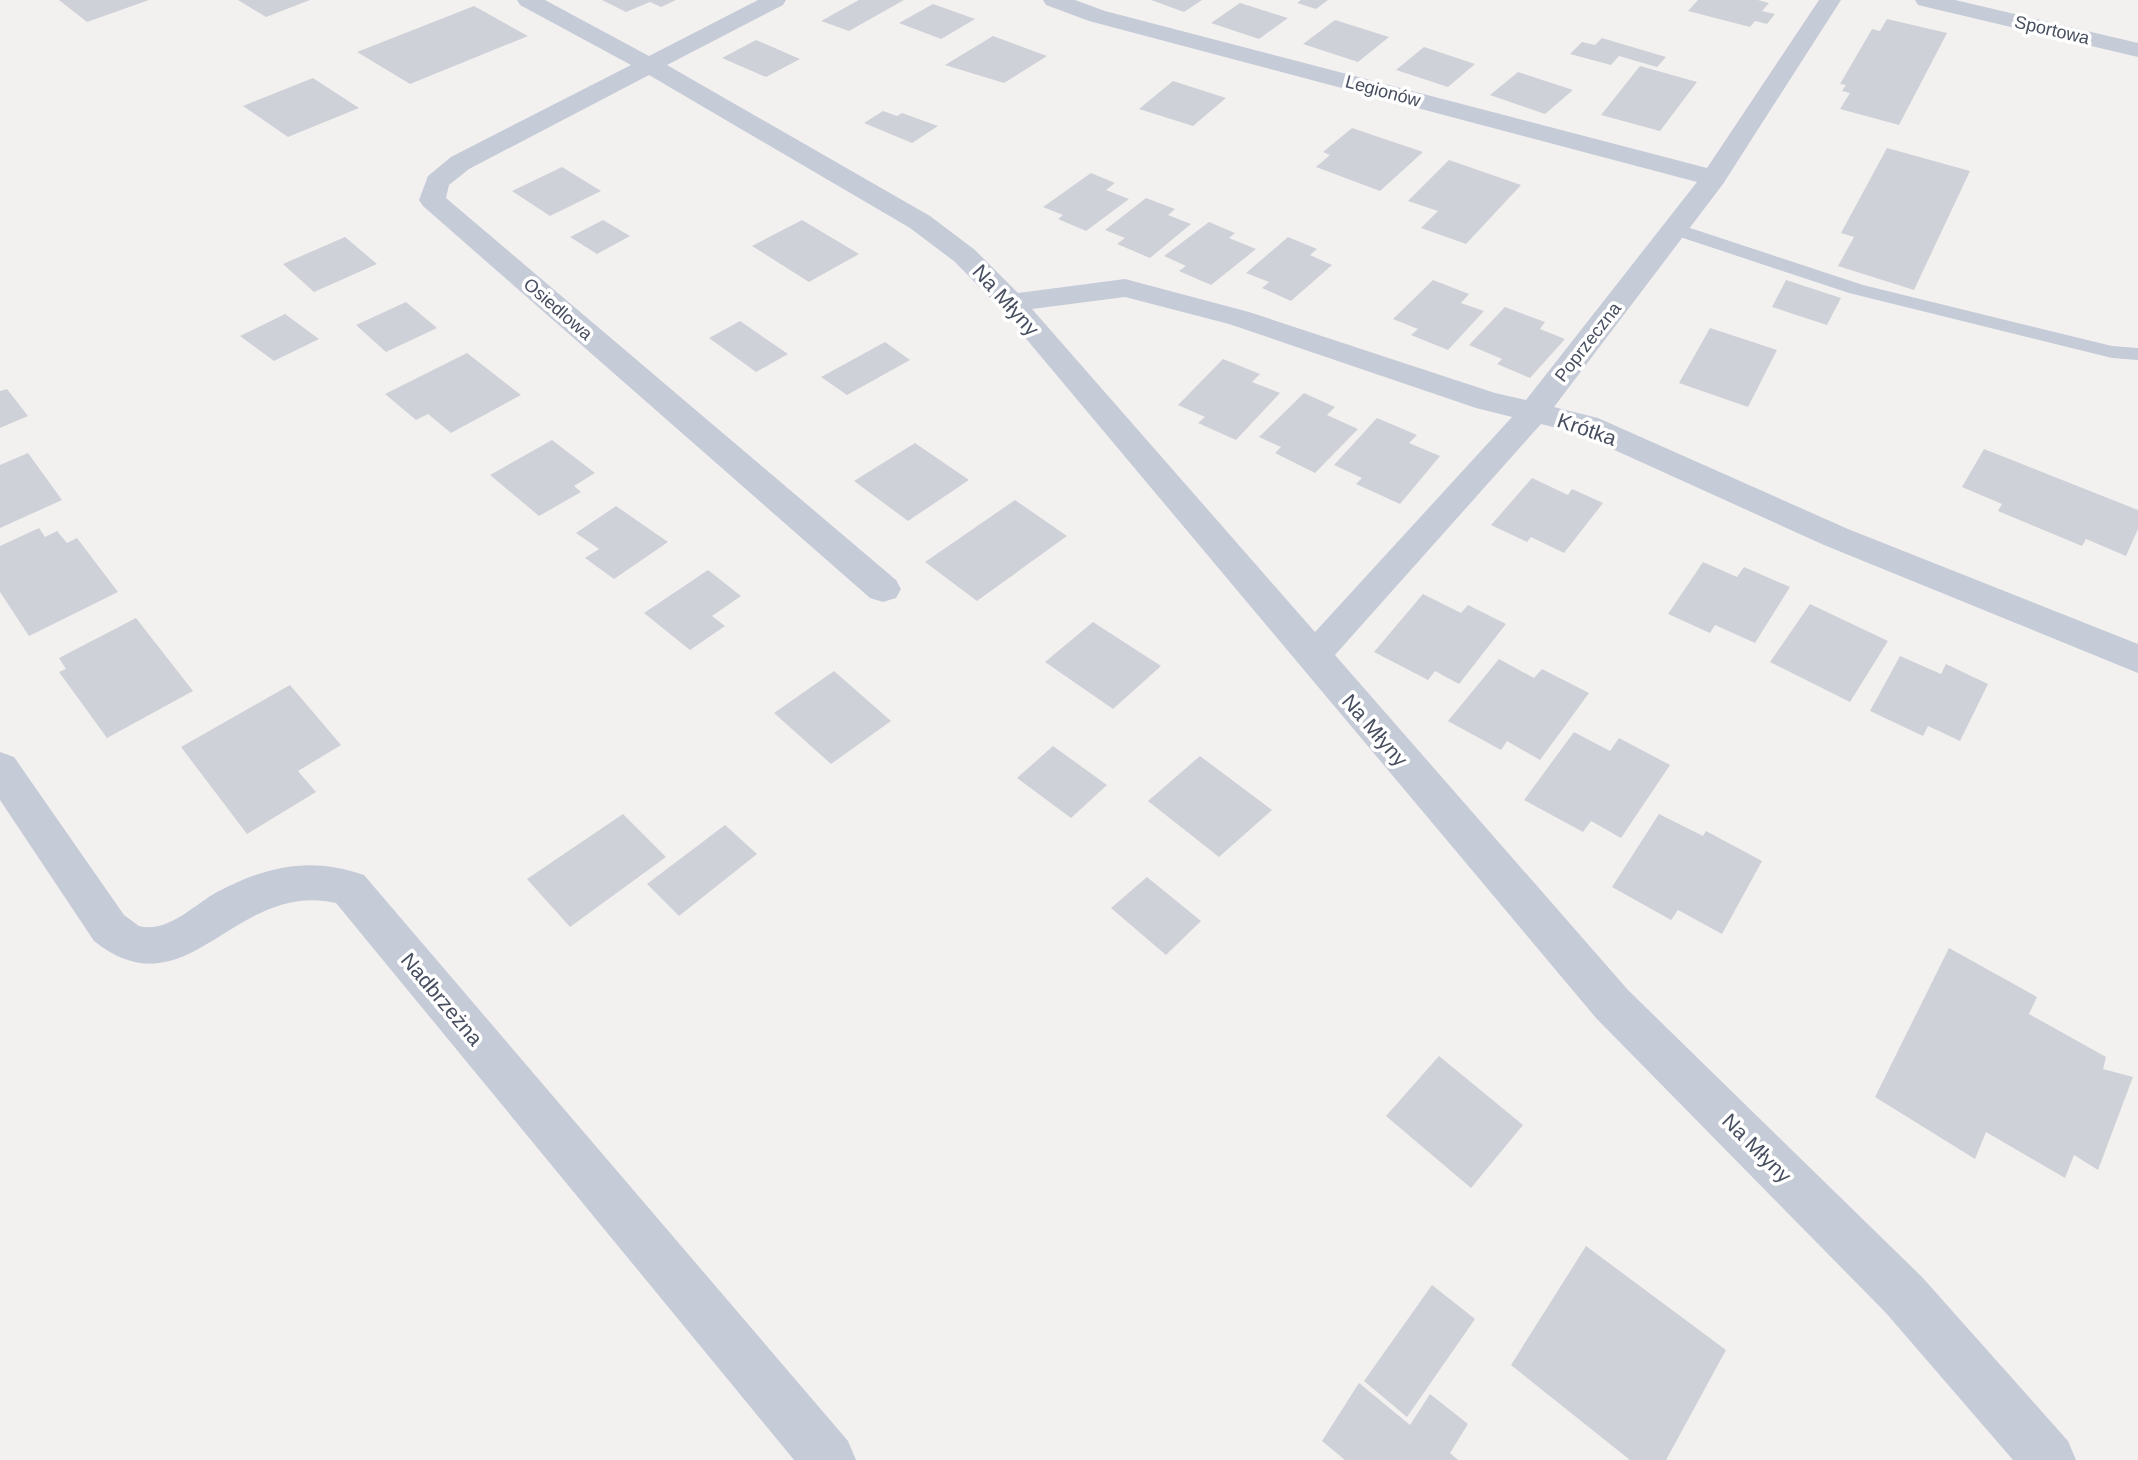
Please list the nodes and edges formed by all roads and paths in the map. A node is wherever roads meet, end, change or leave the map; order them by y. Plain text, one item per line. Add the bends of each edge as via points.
1 (528, 0) edge
2 (775, 0) edge
3 (1054, 0) edge
4 (1830, 0) edge
5 (1926, 0) edge
6 (2138, 50) edge
7 (651, 66) junction
8 (1714, 178) junction
9 (1675, 229) junction
10 (1011, 303) junction
11 (2138, 354) edge
12 (1534, 412) junction
13 (883, 589) dead end
14 (1310, 654) junction
15 (2138, 659) edge
16 (0, 768) edge
17 (829, 1460) edge
18 (2049, 1460) edge

1 - 7 street, Na Młyny
2 - 7 street
3 - 8 street, Legionów via 1097,16
4 - 8 street, Poprzeczna
5 - 6 street, Sportowa
7 - 10 street, Na Młyny via 920,222 965,256
7 - 13 street, Osiedlowa via 460,163 437,182 432,200
8 - 9 street, Poprzeczna
9 - 11 lane via 1856,289 2112,352
9 - 12 street, Poprzeczna
10 - 12 street, Krótka via 1125,288 1239,318 1487,401
10 - 14 street, Na Młyny
12 - 14 street, Poprzeczna via 1331,639
12 - 15 street, Krótka via 1587,425 1836,537
14 - 18 street, Na Młyny via 1612,1004 1904,1295
16 - 17 street, Nadbrzeżna via 123,942 148,949 177,939 247,897 306,881 349,888

